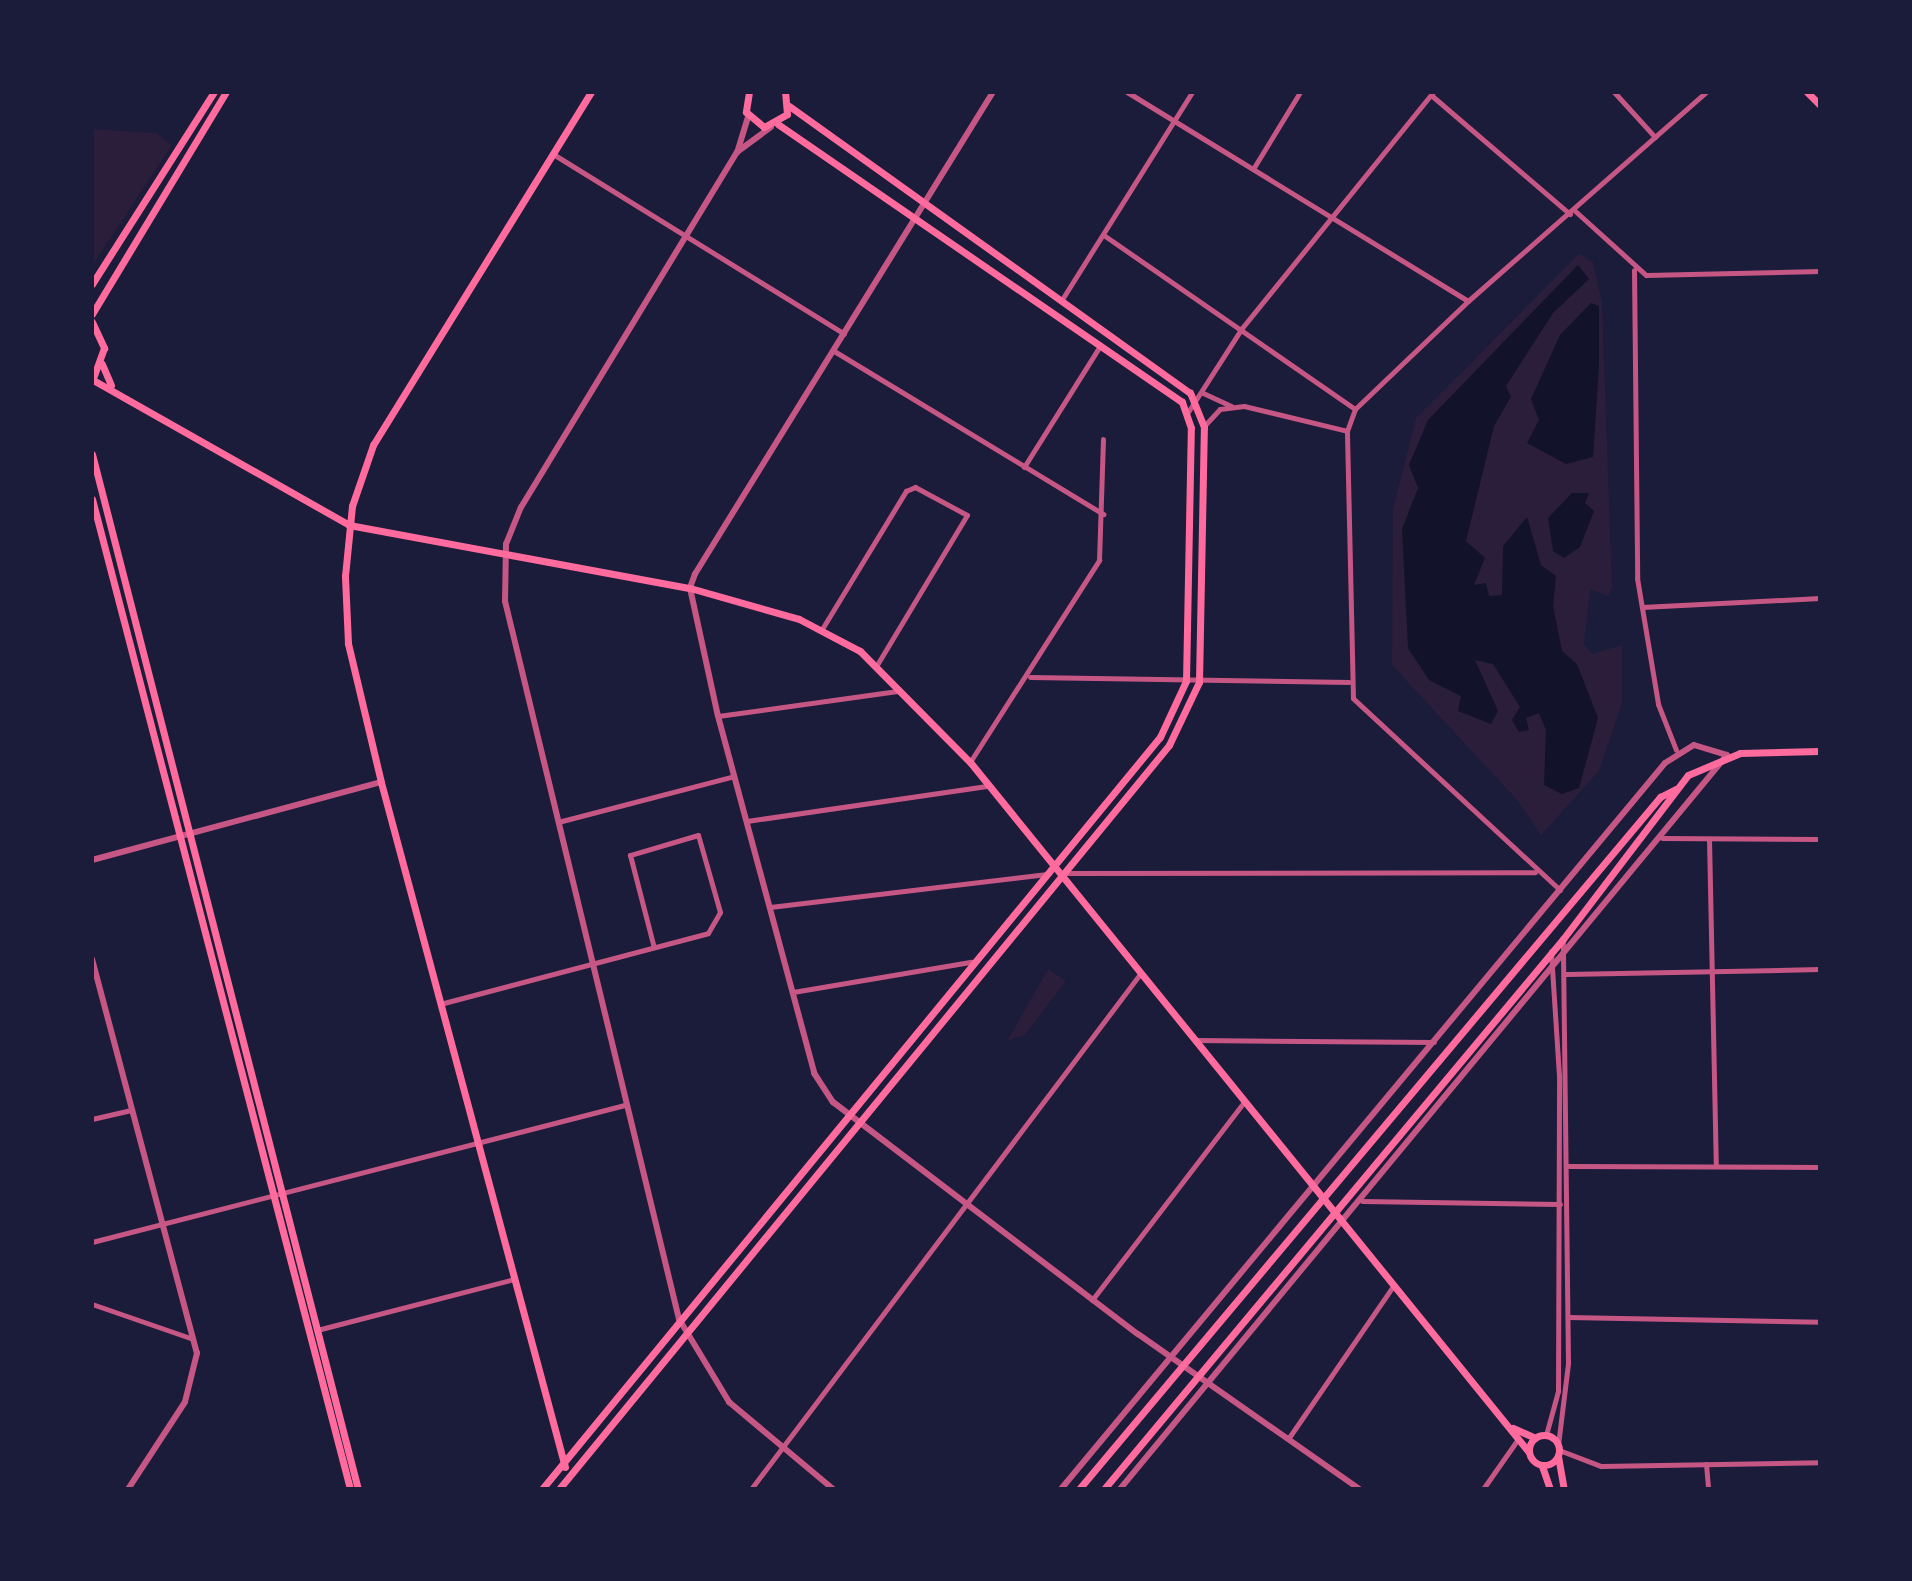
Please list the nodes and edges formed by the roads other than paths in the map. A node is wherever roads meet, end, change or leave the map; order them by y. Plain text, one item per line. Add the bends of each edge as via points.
1 (214, 92) edge
2 (226, 92) edge
3 (591, 92) edge
4 (736, 92) edge
5 (993, 92) edge
6 (1127, 92) edge
7 (1192, 92) edge
8 (1300, 92) edge
9 (1614, 92) edge
10 (1706, 92) edge
11 (1807, 92) edge
12 (1432, 93) edge
13 (747, 96) edge
14 (788, 98) edge
15 (1820, 105) edge
16 (748, 117) junction
17 (1175, 121) junction
18 (774, 126) junction
19 (1655, 137) junction
20 (737, 152) junction
21 (553, 154) junction
22 (1253, 169) junction
23 (925, 205) junction
24 (1572, 212) junction
25 (918, 216) junction
26 (1332, 216) junction
27 (687, 236) junction
28 (1105, 236) junction
29 (1634, 270) junction
30 (1820, 271) edge
31 (92, 284) edge
32 (1468, 301) junction
33 (1061, 303) junction
34 (92, 314) edge
35 (92, 322) edge
36 (1242, 328) junction
37 (845, 335) junction
38 (1100, 345) junction
39 (834, 351) junction
40 (102, 364) junction
41 (92, 380) edge
42 (111, 385) junction
43 (1203, 393) junction
44 (1196, 401) junction
45 (1232, 406) junction
46 (1355, 409) junction
47 (1188, 412) junction
48 (1204, 427) junction
49 (1347, 431) junction
50 (1103, 439) dead end
51 (92, 454) edge
52 (1024, 467) junction
53 (92, 499) edge
54 (1103, 514) junction
55 (349, 525) junction
56 (96, 534) edge
57 (113, 534) junction
58 (505, 556) junction
59 (690, 588) junction
60 (1820, 598) edge
61 (1642, 607) junction
62 (822, 629) junction
63 (877, 665) junction
64 (1029, 677) junction
65 (1186, 681) junction
66 (1199, 682) junction
67 (1349, 682) junction
68 (904, 690) junction
69 (718, 716) junction
70 (1676, 750) junction
71 (1820, 751) edge
72 (1727, 755) junction
73 (970, 762) junction
74 (735, 775) junction
75 (381, 782) junction
76 (988, 786) junction
77 (1677, 788) junction
78 (747, 821) junction
79 (557, 822) junction
80 (189, 834) junction
81 (179, 836) junction
82 (1662, 838) junction
83 (1709, 839) junction
84 (1820, 839) edge
85 (92, 860) edge
86 (1059, 872) junction
87 (1535, 872) junction
88 (1045, 874) junction
89 (1561, 891) junction
90 (770, 907) junction
91 (1563, 939) junction
92 (653, 944) junction
93 (1551, 950) junction
94 (1564, 954) junction
95 (92, 959) edge
96 (591, 959) junction
97 (971, 962) junction
98 (1553, 965) junction
99 (1712, 969) junction
100 (1820, 969) edge
101 (1140, 974) junction
102 (1566, 974) junction
103 (793, 992) junction
104 (439, 1004) junction
105 (1195, 1040) junction
106 (1437, 1042) junction
107 (1244, 1102) junction
108 (625, 1105) junction
109 (130, 1110) junction
110 (846, 1115) junction
111 (92, 1119) edge
112 (857, 1123) junction
113 (476, 1145) junction
114 (1569, 1166) junction
115 (1716, 1166) junction
116 (1820, 1167) edge
117 (1316, 1185) junction
118 (285, 1194) junction
119 (1323, 1195) junction
120 (272, 1197) junction
121 (1362, 1201) junction
122 (963, 1204) junction
123 (1560, 1204) junction
124 (1333, 1209) junction
125 (1343, 1222) junction
126 (164, 1225) junction
127 (92, 1242) edge
128 (514, 1279) junction
129 (1394, 1285) junction
130 (1092, 1300) junction
131 (92, 1304) edge
132 (1568, 1317) junction
133 (679, 1319) junction
134 (1820, 1322) edge
135 (319, 1330) junction
136 (684, 1331) junction
137 (308, 1333) junction
138 (193, 1339) junction
139 (1171, 1357) junction
140 (1181, 1364) junction
141 (1199, 1377) junction
142 (1207, 1383) junction
143 (1511, 1427) junction
144 (1546, 1435) junction
145 (1535, 1438) junction
146 (1288, 1439) junction
147 (1518, 1439) junction
148 (783, 1450) junction
149 (1559, 1450) junction
150 (1528, 1451) junction
151 (1820, 1462) edge
152 (1706, 1464) junction
153 (563, 1465) junction
154 (1542, 1466) junction
155 (571, 1475) junction
156 (133, 1487) edge
157 (350, 1489) edge
158 (358, 1489) edge
159 (542, 1489) edge
160 (559, 1489) edge
161 (751, 1489) edge
162 (833, 1489) edge
163 (1061, 1489) edge
164 (1079, 1489) edge
165 (1104, 1489) edge
166 (1120, 1489) edge
167 (1359, 1489) edge
168 (1483, 1489) edge
169 (1550, 1489) edge
170 (1564, 1489) edge
171 (1708, 1489) edge

1 - 31 main road
2 - 34 main road
3 - 21 main road
4 - 13 main road
5 - 23 street
6 - 17 street
7 - 17 street
8 - 22 street
9 - 19 street
10 - 19 street
11 - 15 main road
12 - 24 street
12 - 26 street
13 - 16 main road
14 - 18 main road
14 - 23 main road
16 - 18 main road
16 - 20 street
17 - 22 street
17 - 28 street
18 - 20 street
18 - 25 main road
19 - 24 street
20 - 27 street
21 - 27 street
21 - 55 main road via 373,445
22 - 26 street
23 - 25 street
23 - 33 main road
24 - 29 street
24 - 32 street
25 - 37 street
25 - 38 main road
26 - 32 street
26 - 36 street
27 - 37 street
27 - 58 street via 562,434 521,507
28 - 33 street
28 - 36 street
29 - 30 street
29 - 61 street
32 - 46 street
33 - 44 main road
35 - 40 main road via 103,340
36 - 43 street
36 - 46 street
37 - 39 street
38 - 47 main road via 1165,387
38 - 52 street
39 - 52 street
39 - 59 street
40 - 41 main road
40 - 42 main road
41 - 42 main road
42 - 55 main road
43 - 44 street
43 - 45 street
44 - 47 street
44 - 48 main road
45 - 48 street
45 - 49 street
46 - 49 street
47 - 65 main road
48 - 66 main road
49 - 67 street
50 - 54 street
51 - 57 main road
52 - 54 street
53 - 56 main road
54 - 64 street via 1099,560
55 - 58 main road
55 - 75 main road via 348,643
56 - 57 main road
56 - 81 main road
57 - 80 main road
58 - 59 main road
58 - 79 street via 510,644
59 - 62 main road
59 - 69 street
60 - 61 street
61 - 70 street via 1658,704
62 - 63 main road
62 - 63 street via 906,491 915,487 967,515
63 - 68 main road
64 - 65 street
64 - 73 street
65 - 66 street
65 - 86 main road via 1160,737
66 - 67 street
66 - 86 main road via 1169,745
67 - 87 street via 1368,719
68 - 69 street
68 - 73 main road
69 - 74 street
70 - 72 street via 1694,745
70 - 89 street
71 - 72 main road
72 - 77 main road via 1702,764
72 - 82 street
73 - 76 main road
74 - 78 street
74 - 79 street
75 - 80 street
75 - 104 main road
76 - 78 street
76 - 86 main road
77 - 91 main road via 1671,805
77 - 119 main road via 1660,797
78 - 90 street
79 - 96 street
80 - 81 street
80 - 118 main road
81 - 85 street
81 - 120 main road
82 - 83 street
82 - 94 street
83 - 84 street
83 - 99 street
86 - 87 street
86 - 88 main road
86 - 101 main road
86 - 112 main road
87 - 89 street
88 - 90 street
88 - 97 main road
89 - 106 street
90 - 103 street
91 - 93 main road
91 - 94 street
92 - 92 street via 630,855 698,835 718,922 708,933
92 - 96 street
93 - 98 street
93 - 124 main road
94 - 98 street
94 - 102 street
95 - 109 street
96 - 104 street
96 - 108 street
97 - 103 street
97 - 110 main road
98 - 121 street
98 - 123 street
99 - 100 street
99 - 102 street
99 - 115 street
101 - 105 main road
101 - 122 street
102 - 114 street
103 - 110 street via 814,1073
104 - 113 main road
105 - 106 street
105 - 107 main road
106 - 117 street
107 - 117 main road
107 - 130 street
108 - 113 street
108 - 133 street
109 - 111 street
109 - 126 street
110 - 112 street
110 - 133 main road
112 - 122 street
112 - 136 main road
113 - 118 street
113 - 128 main road
114 - 115 street
114 - 132 street
115 - 116 street
117 - 119 main road
117 - 139 street
118 - 120 street
118 - 135 main road
119 - 124 main road
119 - 140 main road
120 - 126 street
120 - 137 main road
121 - 123 street
121 - 125 street
122 - 130 street
122 - 148 street
123 - 144 street via 1558,1391
124 - 125 main road
124 - 141 main road
125 - 129 main road
125 - 142 street
126 - 127 street
126 - 138 street
128 - 135 street
128 - 153 main road
129 - 143 main road
129 - 146 street
130 - 139 street
131 - 138 street
132 - 134 street
132 - 149 street
133 - 136 street
133 - 153 main road
135 - 137 street
135 - 158 main road
136 - 148 street via 729,1402
136 - 155 main road
137 - 157 main road
138 - 156 street via 192,1386
139 - 140 street
139 - 163 street
140 - 141 street
140 - 164 main road
141 - 142 street
141 - 165 main road
142 - 146 street
142 - 166 street
143 - 145 main road
143 - 147 main road
144 - 145 main road
144 - 149 main road
145 - 150 main road
146 - 167 street
147 - 150 main road
147 - 168 street
148 - 161 street
148 - 162 street
149 - 152 street via 1601,1466
149 - 154 main road
149 - 170 main road
150 - 154 main road
151 - 152 street
152 - 171 street
153 - 155 main road
153 - 159 main road
154 - 169 main road
155 - 160 main road

